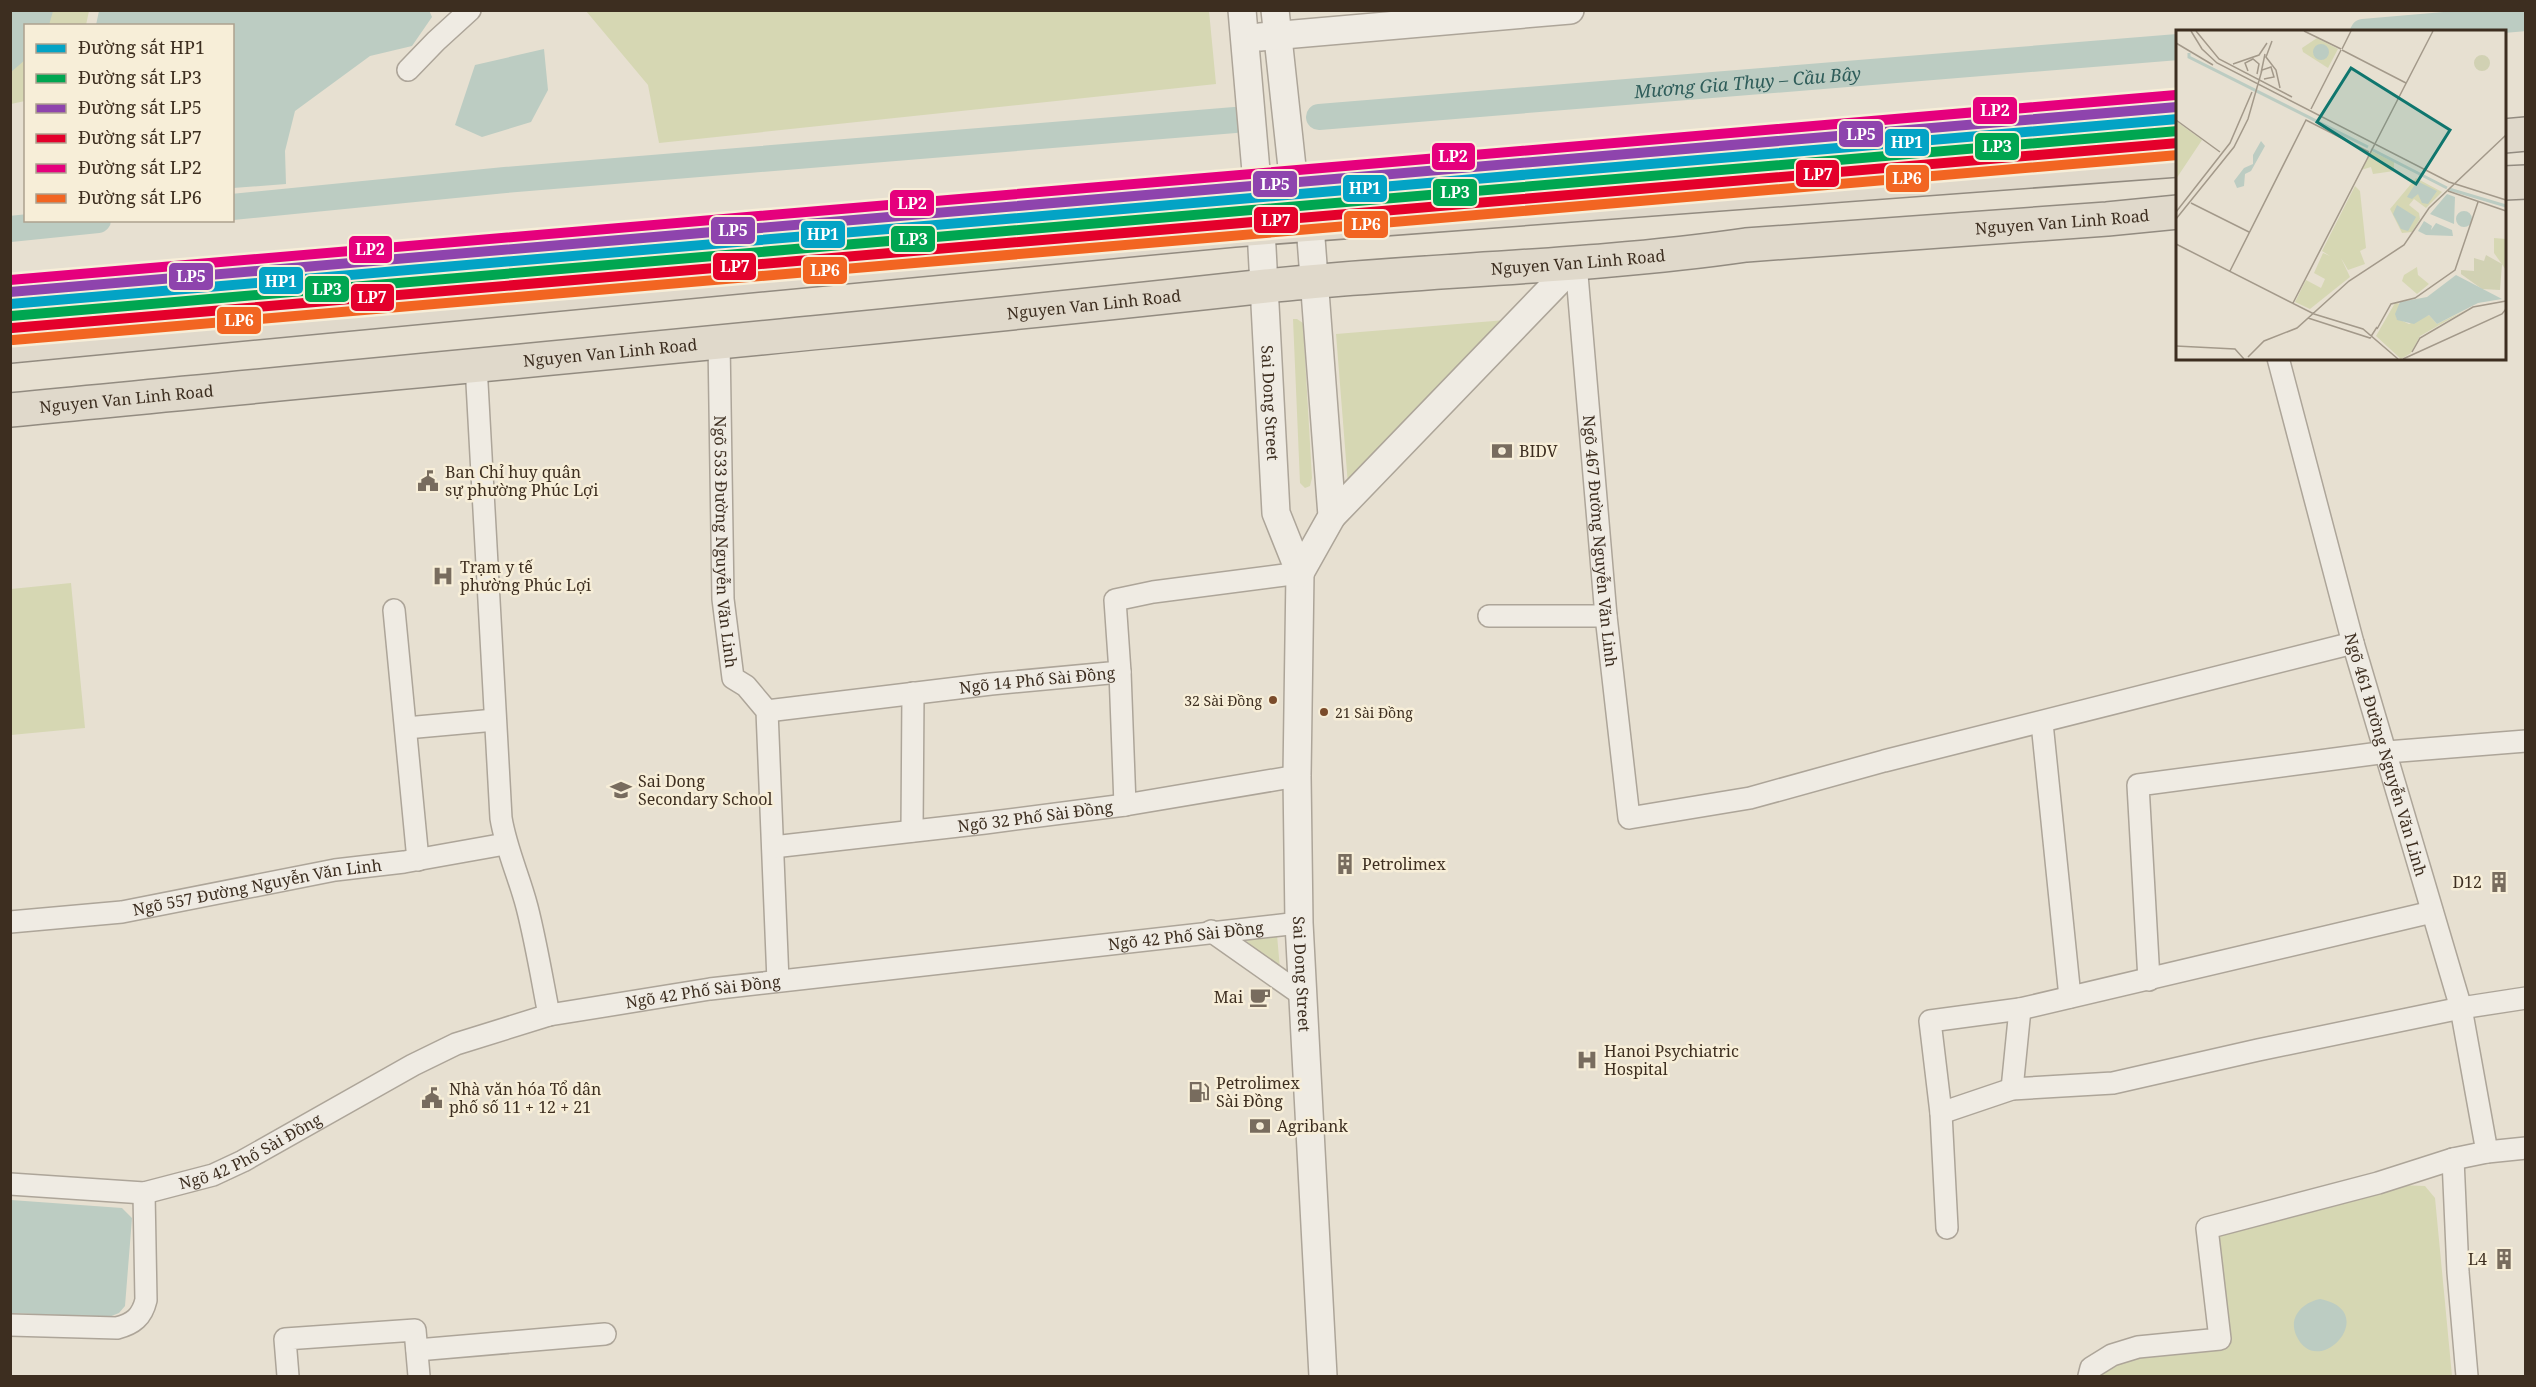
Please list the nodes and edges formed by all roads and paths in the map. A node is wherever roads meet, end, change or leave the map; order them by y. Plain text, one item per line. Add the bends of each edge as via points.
1 (470, 10) edge
2 (1242, 10) edge
3 (1570, 10) edge
4 (1276, 23) edge
5 (1245, 38) junction
6 (408, 70) dead end
7 (2526, 134) edge
8 (2506, 136) edge
9 (2176, 160) edge
10 (2526, 182) edge
11 (2506, 183) edge
12 (1745, 193) junction
13 (2176, 212) edge
14 (1310, 225) junction
15 (1261, 229) junction
16 (1746, 245) junction
17 (1576, 263) junction
18 (1314, 282) junction
19 (1263, 287) junction
20 (719, 340) junction
21 (10, 346) edge
22 (2279, 360) edge
23 (476, 365) junction
24 (10, 410) edge
25 (1332, 516) junction
26 (1300, 573) junction
27 (394, 610) dead end
28 (1489, 616) dead end
29 (1606, 616) junction
30 (2352, 643) junction
31 (1120, 672) junction
32 (913, 693) junction
33 (767, 711) junction
34 (495, 720) junction
35 (2042, 723) junction
36 (405, 728) junction
37 (2526, 741) edge
38 (2387, 752) junction
39 (1296, 776) junction
40 (1125, 805) junction
41 (912, 831) junction
42 (505, 844) junction
43 (773, 847) junction
44 (418, 860) junction
45 (2432, 912) junction
46 (10, 922) edge
47 (1299, 923) junction
48 (1211, 931) junction
49 (2149, 980) junction
50 (778, 981) junction
51 (1302, 995) junction
52 (2070, 996) junction
53 (2526, 998) edge
54 (2461, 1008) junction
55 (2020, 1009) junction
56 (549, 1015) junction
57 (2012, 1089) junction
58 (1941, 1113) junction
59 (2526, 1148) edge
60 (2487, 1152) junction
61 (2453, 1159) junction
62 (10, 1184) edge
63 (144, 1193) junction
64 (1947, 1228) dead end
65 (10, 1324) edge
66 (604, 1334) dead end
67 (417, 1350) junction
68 (288, 1377) edge
69 (419, 1377) edge
70 (1323, 1377) edge
71 (2089, 1377) edge
72 (2467, 1377) edge

1 - 6 street
2 - 5 street, Sai Dong Street
3 - 4 street
4 - 5 street
4 - 14 street via 1295,195
5 - 15 street, Sai Dong Street
7 - 8 highway
9 - 12 highway
10 - 11 highway
12 - 14 highway
12 - 16 highway
13 - 16 highway, Nguyen Van Linh Road
14 - 15 highway
14 - 18 street
15 - 19 street, Sai Dong Street
15 - 21 highway
16 - 17 highway, Nguyen Van Linh Road
17 - 18 highway, Nguyen Van Linh Road
17 - 25 street, Sai Dong Street
17 - 29 street, Ngõ 467 Đường Nguyễn Văn Linh
18 - 19 highway, Nguyen Van Linh Road
18 - 25 street
19 - 20 highway, Nguyen Van Linh Road
19 - 26 street, Sai Dong Street via 1276,513
20 - 23 highway, Nguyen Van Linh Road
20 - 33 street, Ngõ 533 Đường Nguyễn Văn Linh via 723,599 731,666 733,678 746,686
22 - 30 street, Ngõ 461 Đường Nguyễn Văn Linh
23 - 24 highway, Nguyen Van Linh Road
23 - 34 street
25 - 26 street, Sai Dong Street
26 - 31 street, Ngõ 14 Phố Sài Đồng via 1115,600
26 - 39 street, Sai Dong Street
27 - 36 street
28 - 29 street
29 - 35 street, Ngõ 467 Đường Nguyễn Văn Linh via 1629,818 1750,798
30 - 35 street
30 - 38 street, Ngõ 461 Đường Nguyễn Văn Linh
31 - 32 street, Ngõ 14 Phố Sài Đồng
31 - 40 street, Ngõ 14 Phố Sài Đồng
32 - 33 street, Ngõ 14 Phố Sài Đồng
32 - 41 street
33 - 43 street
34 - 36 street
34 - 42 street
35 - 52 street
36 - 44 street
37 - 38 street
38 - 45 street, Ngõ 461 Đường Nguyễn Văn Linh
38 - 49 street via 2138,785
39 - 40 street, Ngõ 32 Phố Sài Đồng
39 - 47 street, Sai Dong Street
40 - 41 street, Ngõ 32 Phố Sài Đồng
41 - 43 street, Ngõ 32 Phố Sài Đồng
42 - 44 street, Ngõ 557 Đường Nguyễn Văn Linh
42 - 56 street via 526,904
43 - 50 street
44 - 46 street, Ngõ 557 Đường Nguyễn Văn Linh via 335,870 122,912
45 - 49 street
45 - 54 street, Ngõ 461 Đường Nguyễn Văn Linh
47 - 48 street, Ngõ 42 Phố Sài Đồng
47 - 51 street, Sai Dong Street
48 - 50 street, Ngõ 42 Phố Sài Đồng
48 - 51 street, Ngõ 42 Phố Sài Đồng
49 - 52 street
50 - 56 street, Ngõ 42 Phố Sài Đồng
51 - 70 street, Sai Dong Street
52 - 55 street
53 - 54 street
54 - 57 street via 2113,1083
54 - 60 street, Ngõ 461 Đường Nguyễn Văn Linh
55 - 57 street
55 - 58 street via 1930,1022
56 - 63 street, Ngõ 42 Phố Sài Đồng via 456,1044 213,1175
57 - 58 street
58 - 64 street
59 - 60 street
60 - 61 street
61 - 71 street via 2207,1228 2220,1339 2138,1347 2112,1355 2091,1368
61 - 72 street
62 - 63 street, Ngõ 42 Phố Sài Đồng
63 - 65 street via 146,1300 137,1319 117,1328
66 - 67 street
67 - 68 street via 415,1330 285,1339
67 - 69 street

